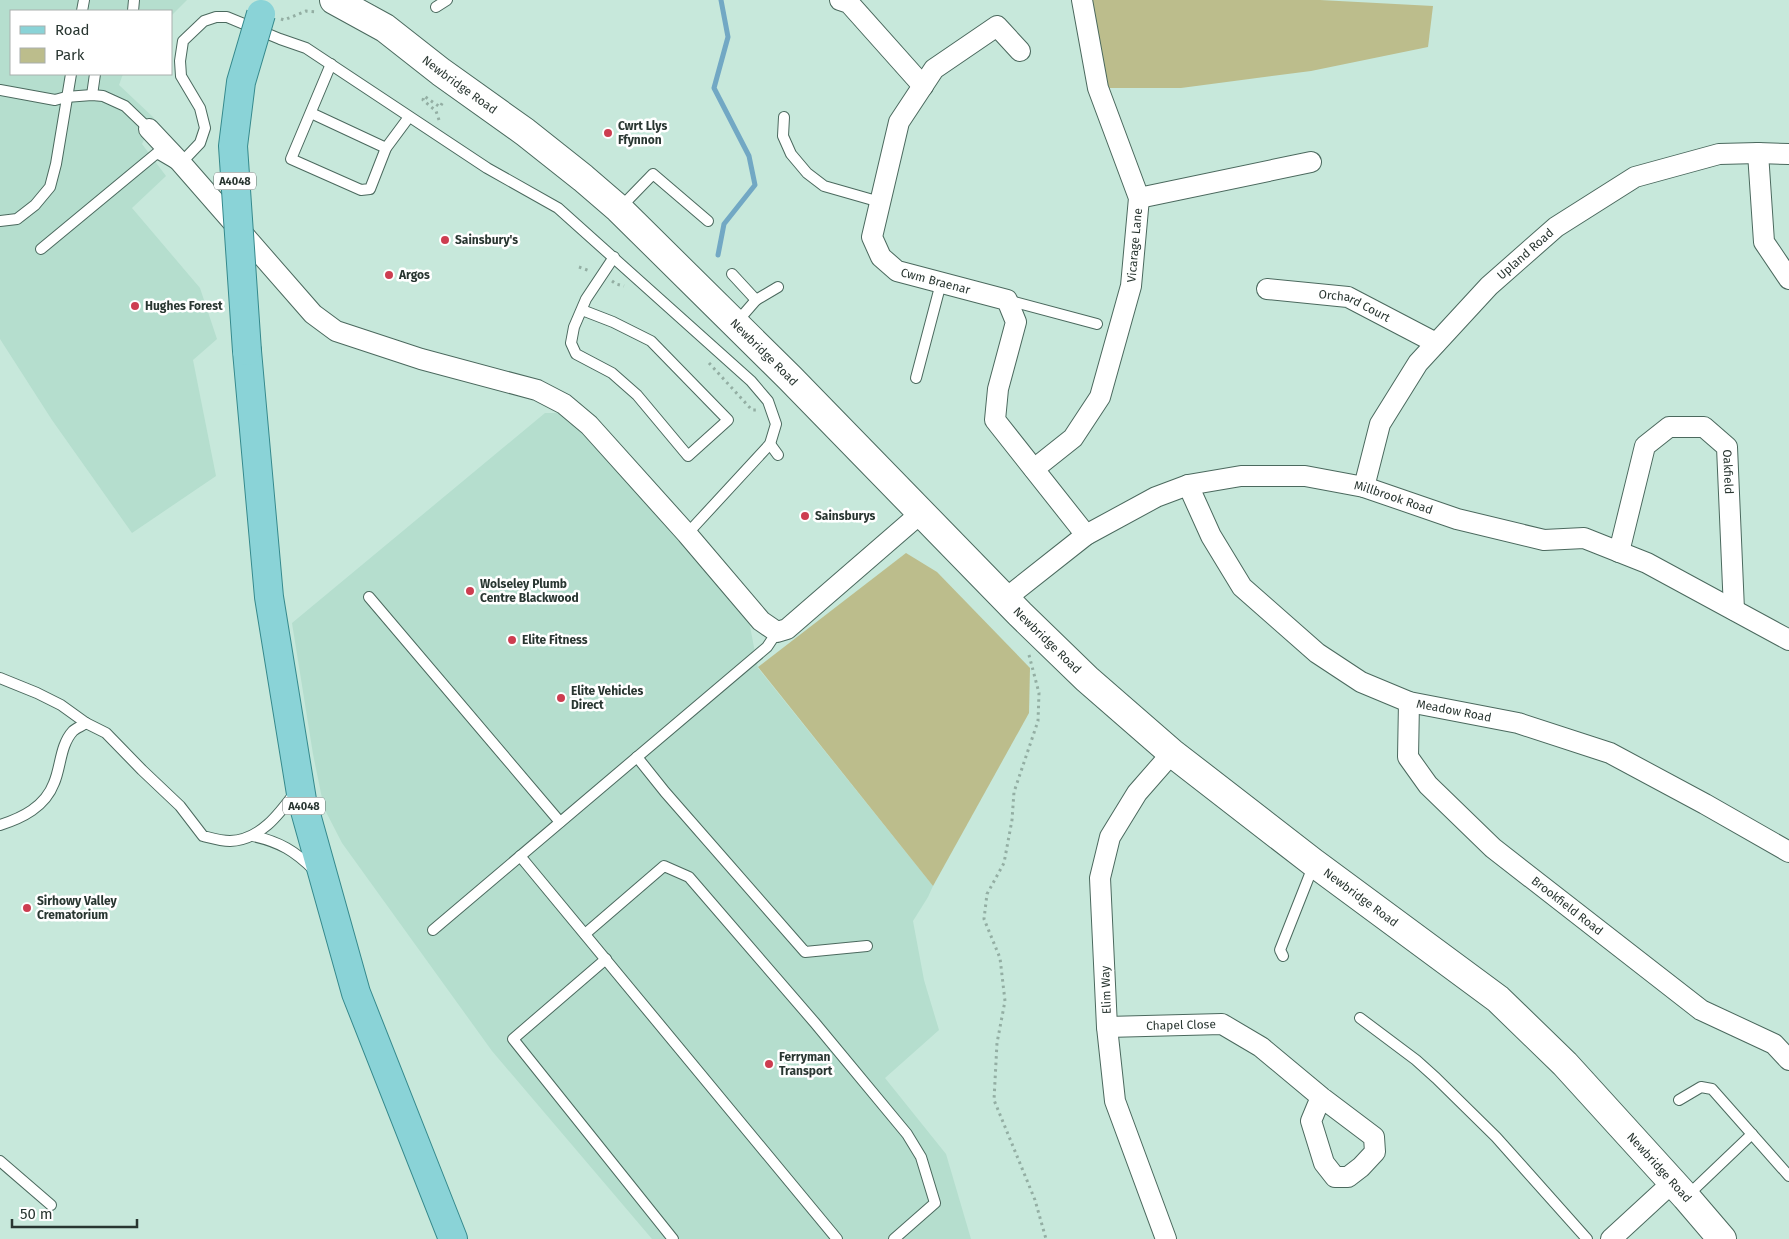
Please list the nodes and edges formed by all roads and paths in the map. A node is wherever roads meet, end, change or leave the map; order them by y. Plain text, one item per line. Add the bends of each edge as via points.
1 (368, 0) edge
2 (447, 0) edge
3 (840, 0) edge
4 (1082, 0) edge
5 (330, 7) edge
6 (436, 7) dead end
7 (263, 8) edge
8 (385, 28) junction
9 (1020, 51) dead end
10 (331, 64) junction
11 (70, 75) edge
12 (95, 75) edge
13 (454, 82) junction
14 (923, 86) junction
15 (0, 90) edge
16 (92, 95) junction
17 (66, 97) junction
18 (311, 113) junction
19 (409, 117) junction
20 (784, 117) dead end
21 (149, 129) joint
22 (433, 133) junction
23 (386, 148) junction
24 (1758, 153) junction
25 (1789, 154) edge
26 (1311, 162) dead end
27 (181, 163) junction
28 (1139, 198) junction
29 (880, 202) junction
30 (619, 209) junction
31 (0, 221) edge
32 (708, 221) dead end
33 (42, 249) dead end
34 (614, 257) junction
35 (732, 274) dead end
36 (1789, 279) edge
37 (941, 283) junction
38 (778, 287) dead end
39 (1268, 289) dead end
40 (756, 300) junction
41 (1007, 300) junction
42 (582, 310) junction
43 (736, 324) junction
44 (1097, 324) dead end
45 (1436, 343) junction
46 (916, 378) dead end
47 (770, 444) junction
48 (778, 455) dead end
49 (1034, 469) junction
50 (1188, 485) junction
51 (1364, 487) junction
52 (921, 513) junction
53 (687, 534) junction
54 (1086, 535) junction
55 (1619, 552) junction
56 (370, 597) dead end
57 (1005, 599) junction
58 (1734, 610) junction
59 (777, 632) junction
60 (1789, 640) edge
61 (1030, 657) dead end
62 (0, 678) edge
63 (1409, 702) junction
64 (86, 723) junction
65 (1172, 753) junction
66 (637, 757) junction
67 (300, 786) junction
68 (560, 822) junction
69 (0, 825) edge
70 (253, 836) junction
71 (1789, 852) edge
72 (520, 856) junction
73 (1314, 863) junction
74 (324, 879) junction
75 (433, 930) dead end
76 (585, 934) junction
77 (867, 946) dead end
78 (1282, 956) dead end
79 (606, 959) junction
80 (1360, 1018) dead end
81 (1107, 1027) junction
82 (1789, 1060) edge
83 (1321, 1097) dead end
84 (1679, 1100) dead end
85 (1752, 1134) junction
86 (0, 1161) edge
87 (1789, 1176) edge
88 (1680, 1189) junction
89 (51, 1205) dead end
90 (453, 1239) edge
91 (673, 1239) edge
92 (837, 1239) edge
93 (894, 1239) edge
94 (1046, 1239) edge
95 (1166, 1239) edge
96 (1588, 1239) edge
97 (1611, 1239) edge
98 (1722, 1239) edge

1 - 8 main road, Newbridge Road
2 - 6 lane
3 - 14 street via 849,3
4 - 28 street, Vicarage Lane via 1098,88
5 - 7 path via 306,11 284,20
5 - 8 main road, Newbridge Road
7 - 67 main road, A4048, bridge via 241,82 233,146 269,597
8 - 13 main road, Newbridge Road
9 - 14 street, Cwm Braenar via 997,26 934,70
10 - 18 lane
10 - 19 lane
10 - 27 lane via 306,48 227,17 204,21 183,41 182,76 200,108 204,128 200,143
11 - 17 lane
12 - 16 lane
13 - 22 path via 440,107 424,96 423,100 436,111 439,123
13 - 30 main road, Newbridge Road via 525,132
14 - 29 street, Cwm Braenar via 899,122
15 - 17 lane via 55,100
16 - 17 lane
16 - 21 lane via 103,96 125,106
17 - 31 lane via 50,187 17,219
18 - 23 lane
18 - 23 lane via 291,159 361,190 370,189
19 - 22 lane
19 - 23 lane
20 - 29 lane via 783,136 791,154 807,173 824,186
21 - 27 street
22 - 34 lane via 558,208
24 - 25 street, Upland Road
24 - 36 street via 1764,242
24 - 45 street, Upland Road via 1719,154 1635,177 1556,227 1489,286
26 - 28 street
27 - 33 lane via 174,163 157,153
27 - 53 street via 313,314 336,332 537,390 564,404 589,425
28 - 49 street, Vicarage Lane via 1131,286 1100,397 1073,438
29 - 37 street, Cwm Braenar via 872,237 881,257 897,271
30 - 32 lane via 653,174
30 - 43 main road, Newbridge Road
34 - 42 lane
34 - 47 lane via 751,381 768,401 776,424
35 - 40 lane
37 - 41 street, Cwm Braenar
37 - 46 lane
38 - 40 lane
39 - 45 street, Orchard Court via 1348,297
40 - 43 lane
41 - 44 lane
41 - 49 street via 1016,322 998,389 996,420
42 - 42 lane via 571,343 576,354 612,373 637,395 688,456 728,420 651,341
43 - 52 main road, Newbridge Road
45 - 51 street, Upland Road via 1418,363 1380,424
47 - 48 lane
47 - 53 lane
49 - 54 street
50 - 51 street, Millbrook Road via 1241,476 1306,476
50 - 54 street, Millbrook Road via 1156,497
50 - 63 street, Meadow Road via 1211,536 1242,587 1317,653 1361,682
51 - 55 street, Millbrook Road via 1465,521 1544,540 1584,538
52 - 57 main road, Newbridge Road
52 - 59 street via 788,629
53 - 59 street via 761,621
54 - 57 street, Millbrook Road
55 - 58 street, Millbrook Road via 1647,563
55 - 58 street, Oakfield via 1645,446 1669,427 1704,427 1727,447
56 - 68 lane
57 - 65 main road, Newbridge Road via 1080,672
58 - 60 street, Millbrook Road
59 - 66 lane via 767,647
61 - 94 path via 1039,693 1038,721 1014,792 1004,863 987,894 984,920 1000,958 1005,1001 997,1043 994,1100 1035,1200
62 - 64 lane via 53,701
63 - 71 street, Meadow Road via 1518,723 1610,753
63 - 82 street, Brookfield Road via 1408,757 1428,785 1493,848 1701,1010 1774,1044
64 - 69 lane via 73,731 66,741 54,784 37,807 19,819
64 - 70 lane via 106,733 180,806 203,836 230,841
65 - 73 main road, Newbridge Road
65 - 81 street, Elim Way via 1137,794 1110,837 1100,878
66 - 68 lane
66 - 77 lane via 805,952
67 - 70 lane via 279,815
67 - 74 main road, A4048
68 - 72 lane
70 - 74 lane via 288,847
72 - 75 lane
72 - 76 lane
73 - 78 lane via 1280,950
73 - 88 main road, Newbridge Road via 1498,999 1564,1064
74 - 90 main road, A4048 via 356,993
76 - 79 lane
76 - 93 lane via 664,866 689,877 907,1134 921,1157 935,1203
79 - 91 lane via 513,1039
79 - 92 lane
80 - 96 lane via 1436,1078 1496,1137
81 - 83 street, Chapel Close via 1222,1024 1261,1047
81 - 95 street, Elim Way via 1115,1101
84 - 85 lane via 1701,1087 1712,1089
85 - 87 lane
85 - 88 lane
86 - 89 lane
88 - 97 street
88 - 98 main road, Newbridge Road

